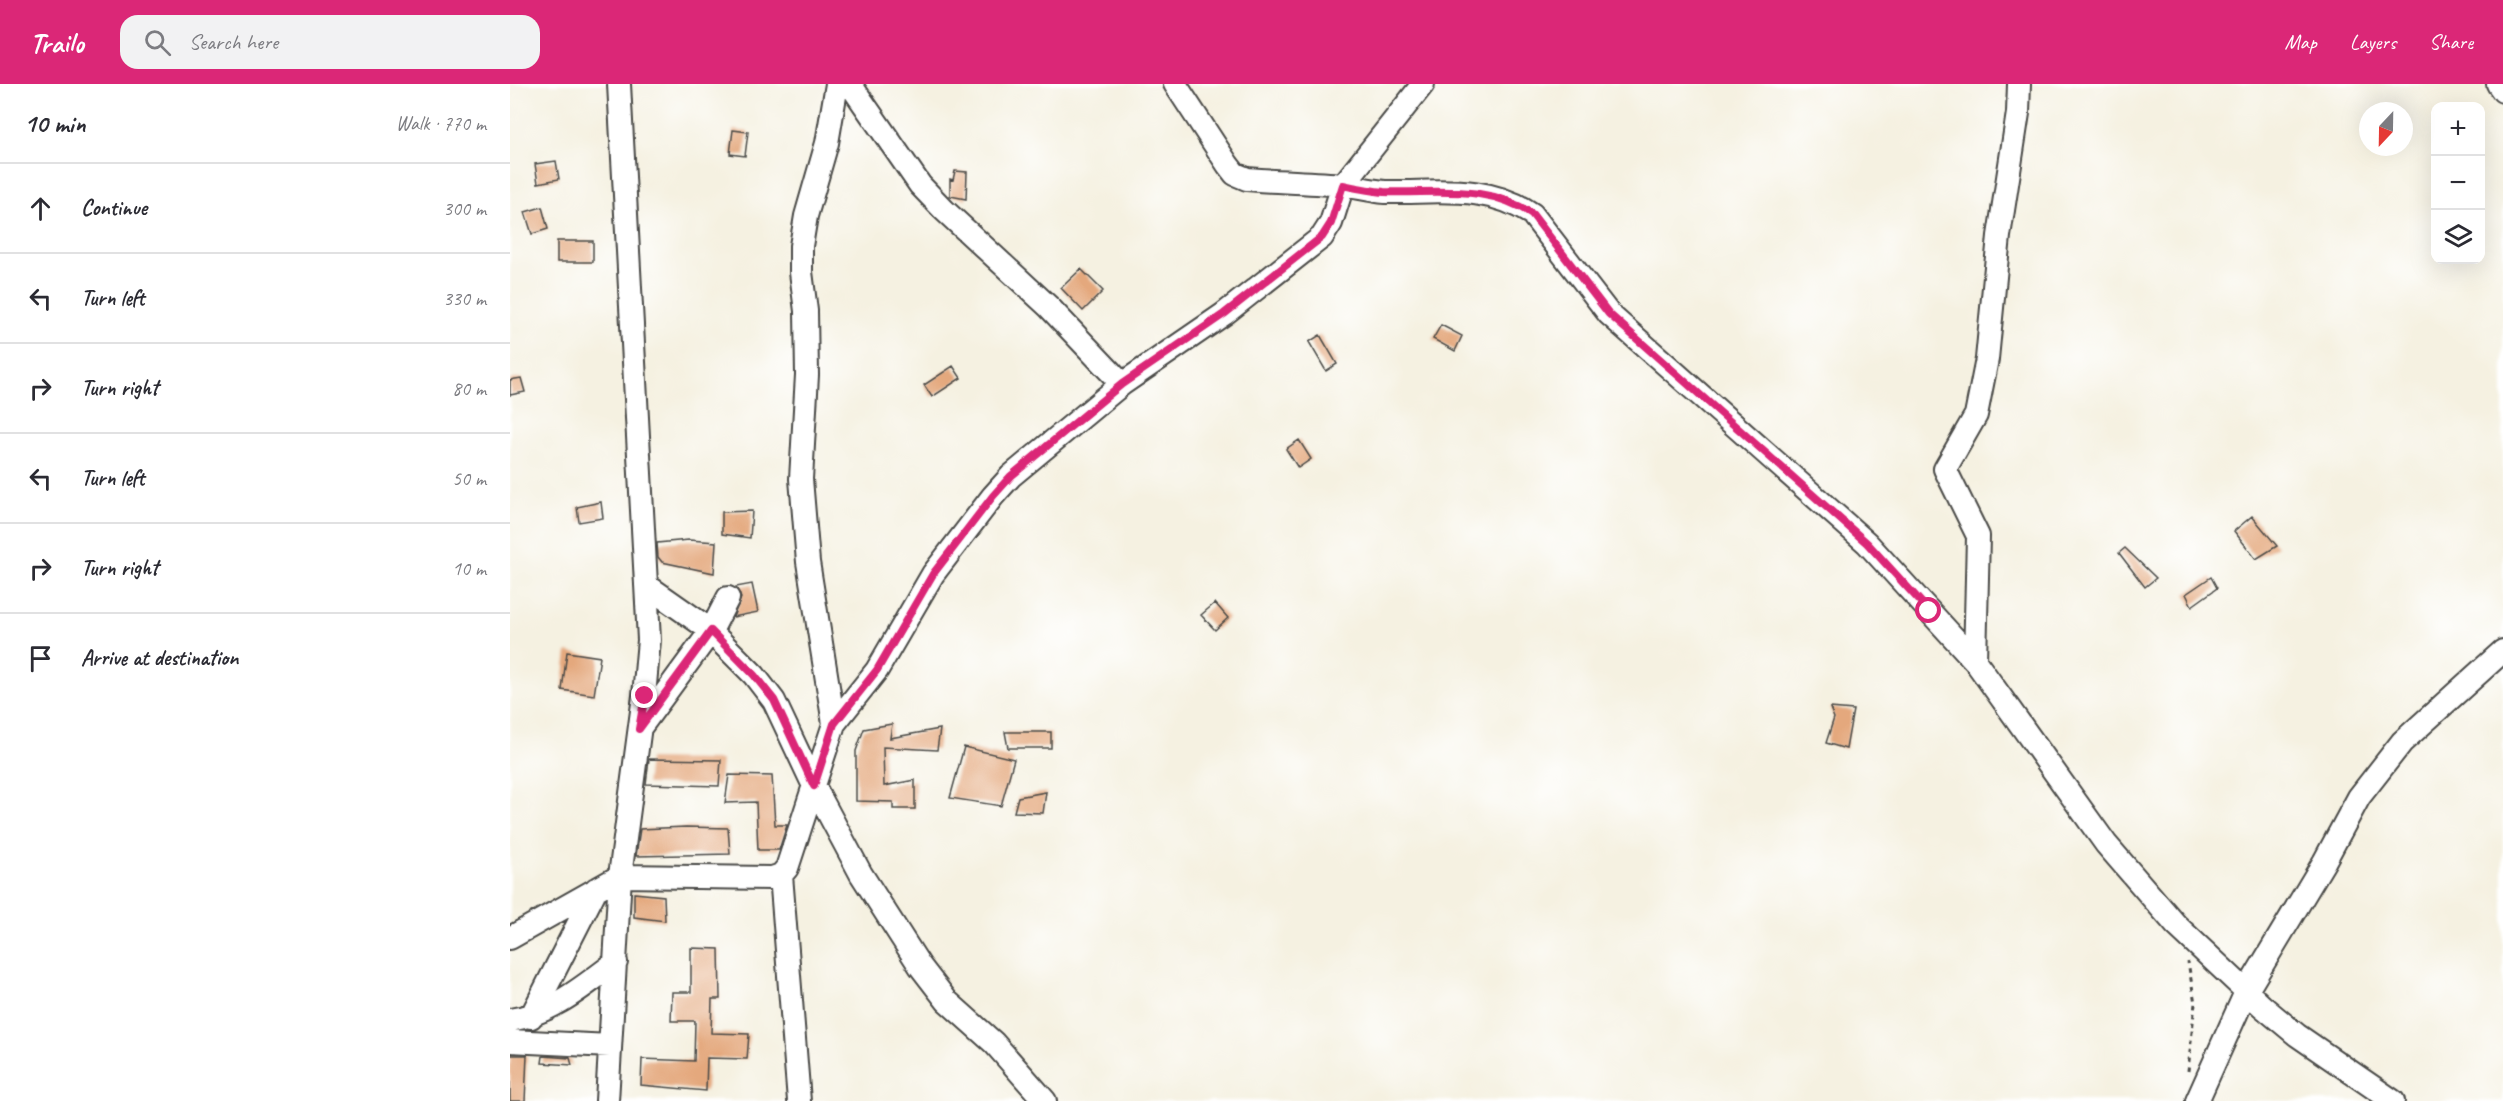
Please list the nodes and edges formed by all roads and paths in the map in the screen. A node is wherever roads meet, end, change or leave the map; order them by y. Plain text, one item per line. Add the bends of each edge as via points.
1 (620, 84) edge
2 (837, 84) edge
3 (850, 84) edge
4 (1175, 84) edge
5 (2019, 84) edge
6 (2498, 84) edge
7 (1416, 87) edge
8 (2503, 91) edge
9 (1343, 185) junction
10 (1122, 384) junction
11 (646, 585) junction
12 (728, 598) dead end
13 (711, 631) junction
14 (2503, 651) edge
15 (1975, 661) junction
16 (834, 724) junction
17 (639, 729) junction
18 (814, 786) junction
19 (620, 876) junction
20 (781, 876) junction
21 (596, 889) junction
22 (2182, 931) junction
23 (510, 938) edge
24 (616, 962) junction
25 (2246, 992) junction
26 (521, 1018) edge
27 (510, 1041) edge
28 (610, 1046) junction
29 (2187, 1080) dead end
30 (607, 1101) edge
31 (799, 1101) edge
32 (1045, 1101) edge
33 (2197, 1101) edge
34 (2393, 1101) edge

1 - 11 street
2 - 16 street via 827,143 806,216 801,264 807,375 801,479 808,561
3 - 10 street via 920,185 1049,307
4 - 9 street via 1236,174 1247,179
5 - 15 street via 1987,359 1976,415 1945,469 1978,536
6 - 8 street
7 - 9 street
9 - 10 street via 1331,223 1322,237 1224,314
9 - 15 street via 1383,192 1480,192 1517,203 1532,214 1609,314 1867,543
10 - 16 street via 1011,476 993,496 933,574 877,670
11 - 13 street
11 - 17 street via 649,640
12 - 13 street
13 - 17 street
13 - 18 street via 774,700
14 - 25 street via 2402,742 2359,797
15 - 22 street via 2106,844
16 - 18 street
17 - 19 street
18 - 20 street
18 - 32 street via 861,874 920,966 947,1001 994,1043
19 - 20 street
19 - 21 street
19 - 24 street
20 - 31 street
21 - 23 street
21 - 26 street
22 - 25 street
22 - 29 path via 2195,1003
24 - 26 street via 568,995
24 - 28 street
25 - 33 street
25 - 34 street via 2297,1035
27 - 28 street
28 - 30 street

